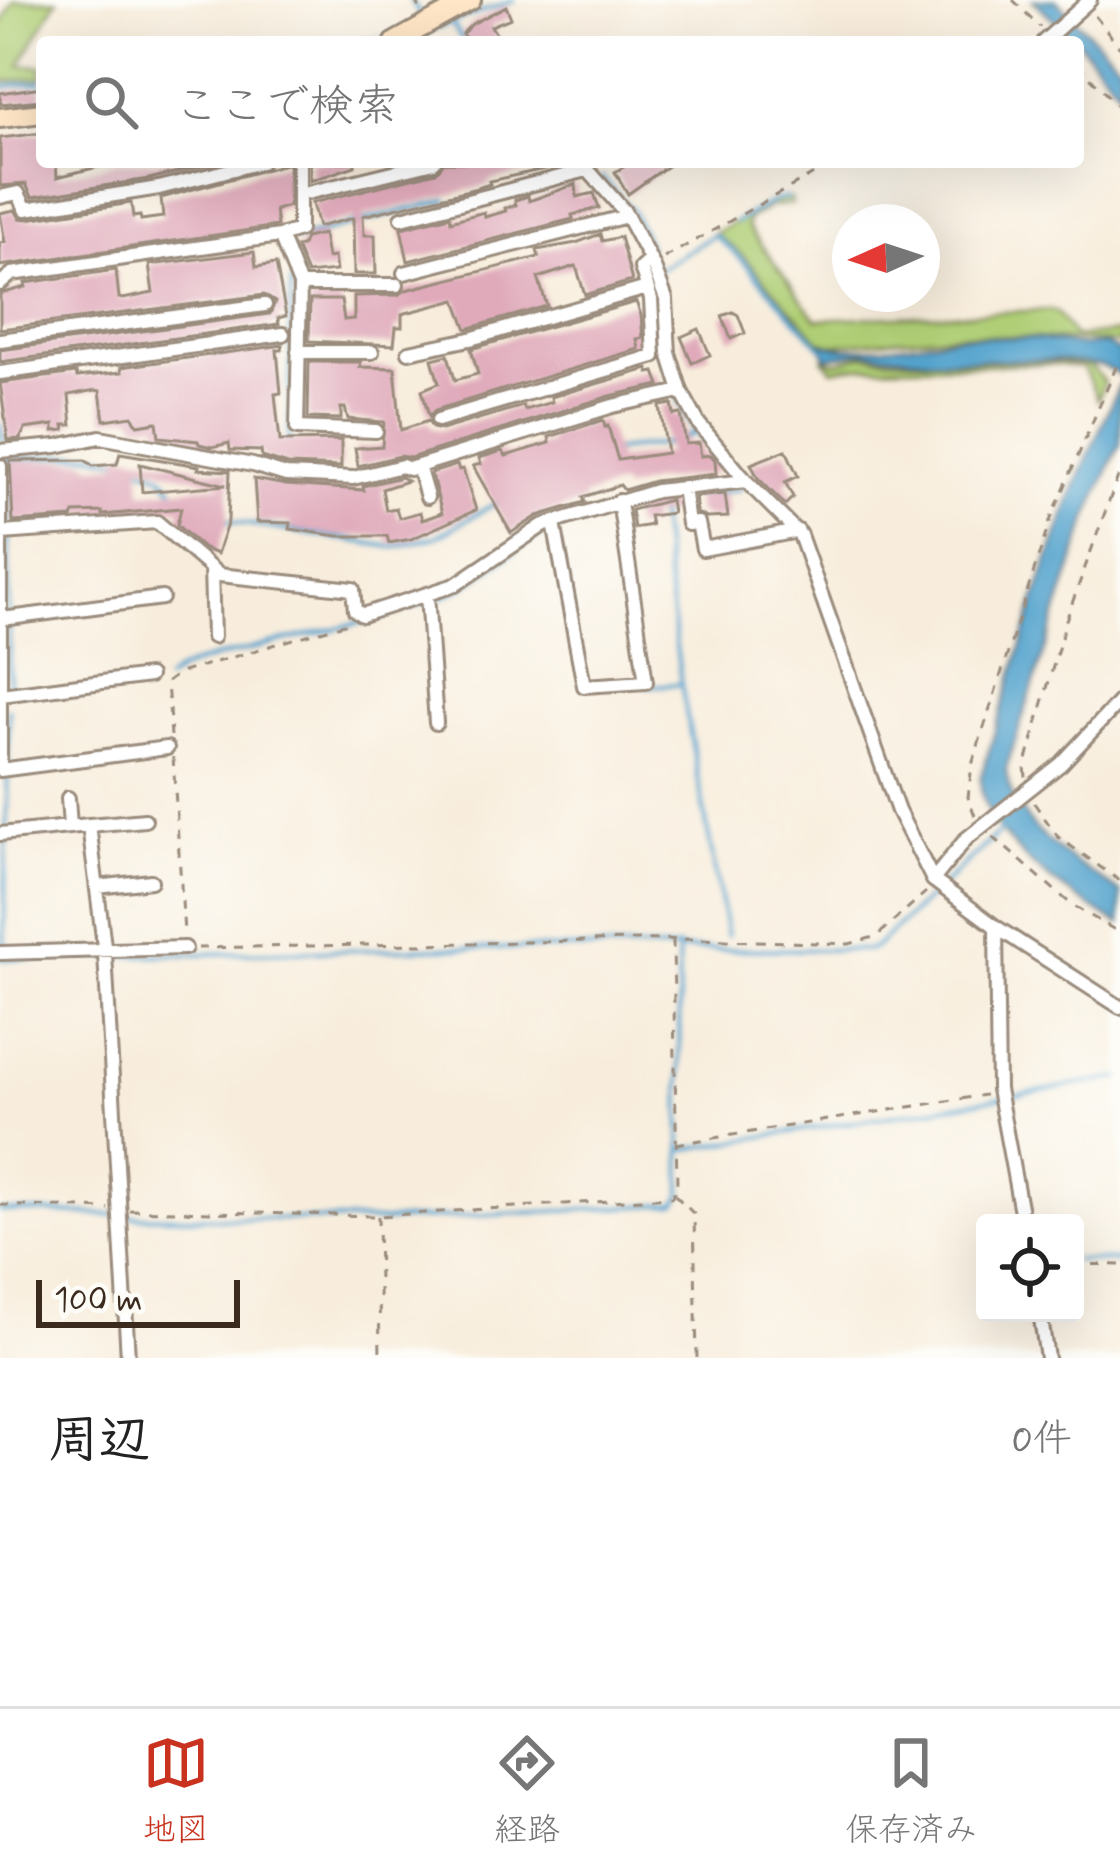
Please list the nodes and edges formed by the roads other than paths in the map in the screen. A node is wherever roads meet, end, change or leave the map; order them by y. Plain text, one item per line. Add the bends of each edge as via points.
1 (471, 0) edge
2 (1086, 5) edge
3 (408, 36) edge
4 (1051, 36) edge
5 (36, 114) edge
6 (0, 118) edge
7 (225, 168) edge
8 (299, 168) edge
9 (409, 168) edge
10 (577, 168) edge
11 (586, 168) edge
12 (299, 195) junction
13 (0, 197) edge
14 (627, 216) junction
15 (402, 218) dead end
16 (280, 236) junction
17 (654, 261) junction
18 (0, 284) edge
19 (300, 285) junction
20 (647, 288) junction
21 (265, 305) dead end
22 (191, 315) junction
23 (283, 334) dead end
24 (0, 340) edge
25 (195, 346) junction
26 (298, 352) junction
27 (372, 352) dead end
28 (409, 352) dead end
29 (662, 355) junction
30 (0, 373) edge
31 (676, 393) junction
32 (438, 420) dead end
33 (376, 431) dead end
34 (0, 452) edge
35 (0, 466) edge
36 (418, 466) junction
37 (746, 481) junction
38 (683, 487) junction
39 (427, 496) dead end
40 (619, 501) junction
41 (554, 523) junction
42 (798, 531) junction
43 (4, 532) edge
44 (211, 568) junction
45 (162, 598) dead end
46 (427, 600) junction
47 (1, 602) edge
48 (6, 619) edge
49 (213, 638) dead end
50 (149, 676) dead end
51 (1, 695) edge
52 (1120, 700) edge
53 (436, 723) dead end
54 (0, 748) edge
55 (167, 748) dead end
56 (4, 769) edge
57 (68, 798) dead end
58 (146, 820) dead end
59 (89, 825) junction
60 (70, 826) junction
61 (4, 833) edge
62 (151, 881) dead end
63 (937, 884) junction
64 (97, 887) junction
65 (996, 927) junction
66 (185, 948) road end
67 (0, 953) edge
68 (105, 954) junction
69 (1120, 1007) edge
70 (1021, 1214) edge
71 (1041, 1322) edge
72 (128, 1358) edge
73 (1047, 1358) edge

1 - 3 main road
2 - 4 street
5 - 6 main road
7 - 13 street via 159,188 26,209 18,193
8 - 12 street
9 - 12 street
10 - 15 street
11 - 14 street
12 - 16 street via 299,230
14 - 17 street
14 - 19 street via 400,279
16 - 18 street via 12,274
16 - 19 street
17 - 20 street via 641,268
17 - 29 street via 665,294
19 - 26 street
20 - 28 street
20 - 29 street
21 - 22 street
22 - 24 street
22 - 25 street
23 - 25 street
25 - 30 street
26 - 27 street
26 - 33 street via 297,428
29 - 31 street
29 - 32 street
31 - 36 street
31 - 37 street
34 - 36 street via 113,437 287,476 353,478
35 - 43 street
36 - 39 street
37 - 38 street
37 - 42 street
38 - 40 street
38 - 42 street via 688,524 698,524 703,549
40 - 41 street
40 - 41 street via 646,682 584,686
41 - 46 street
42 - 63 street via 883,772
43 - 44 street via 157,523
43 - 47 street
44 - 46 street via 353,589 362,615
44 - 49 street
45 - 48 street
46 - 53 street
47 - 48 street
48 - 51 street
50 - 51 street
51 - 54 street
52 - 63 street via 937,872
54 - 56 street
55 - 56 street
57 - 60 street
58 - 59 street
59 - 60 street
59 - 64 street
60 - 61 street
62 - 64 street
63 - 65 street
64 - 68 street
65 - 69 street
65 - 70 street via 999,1096
66 - 68 street
67 - 68 street
68 - 72 street
71 - 73 street

